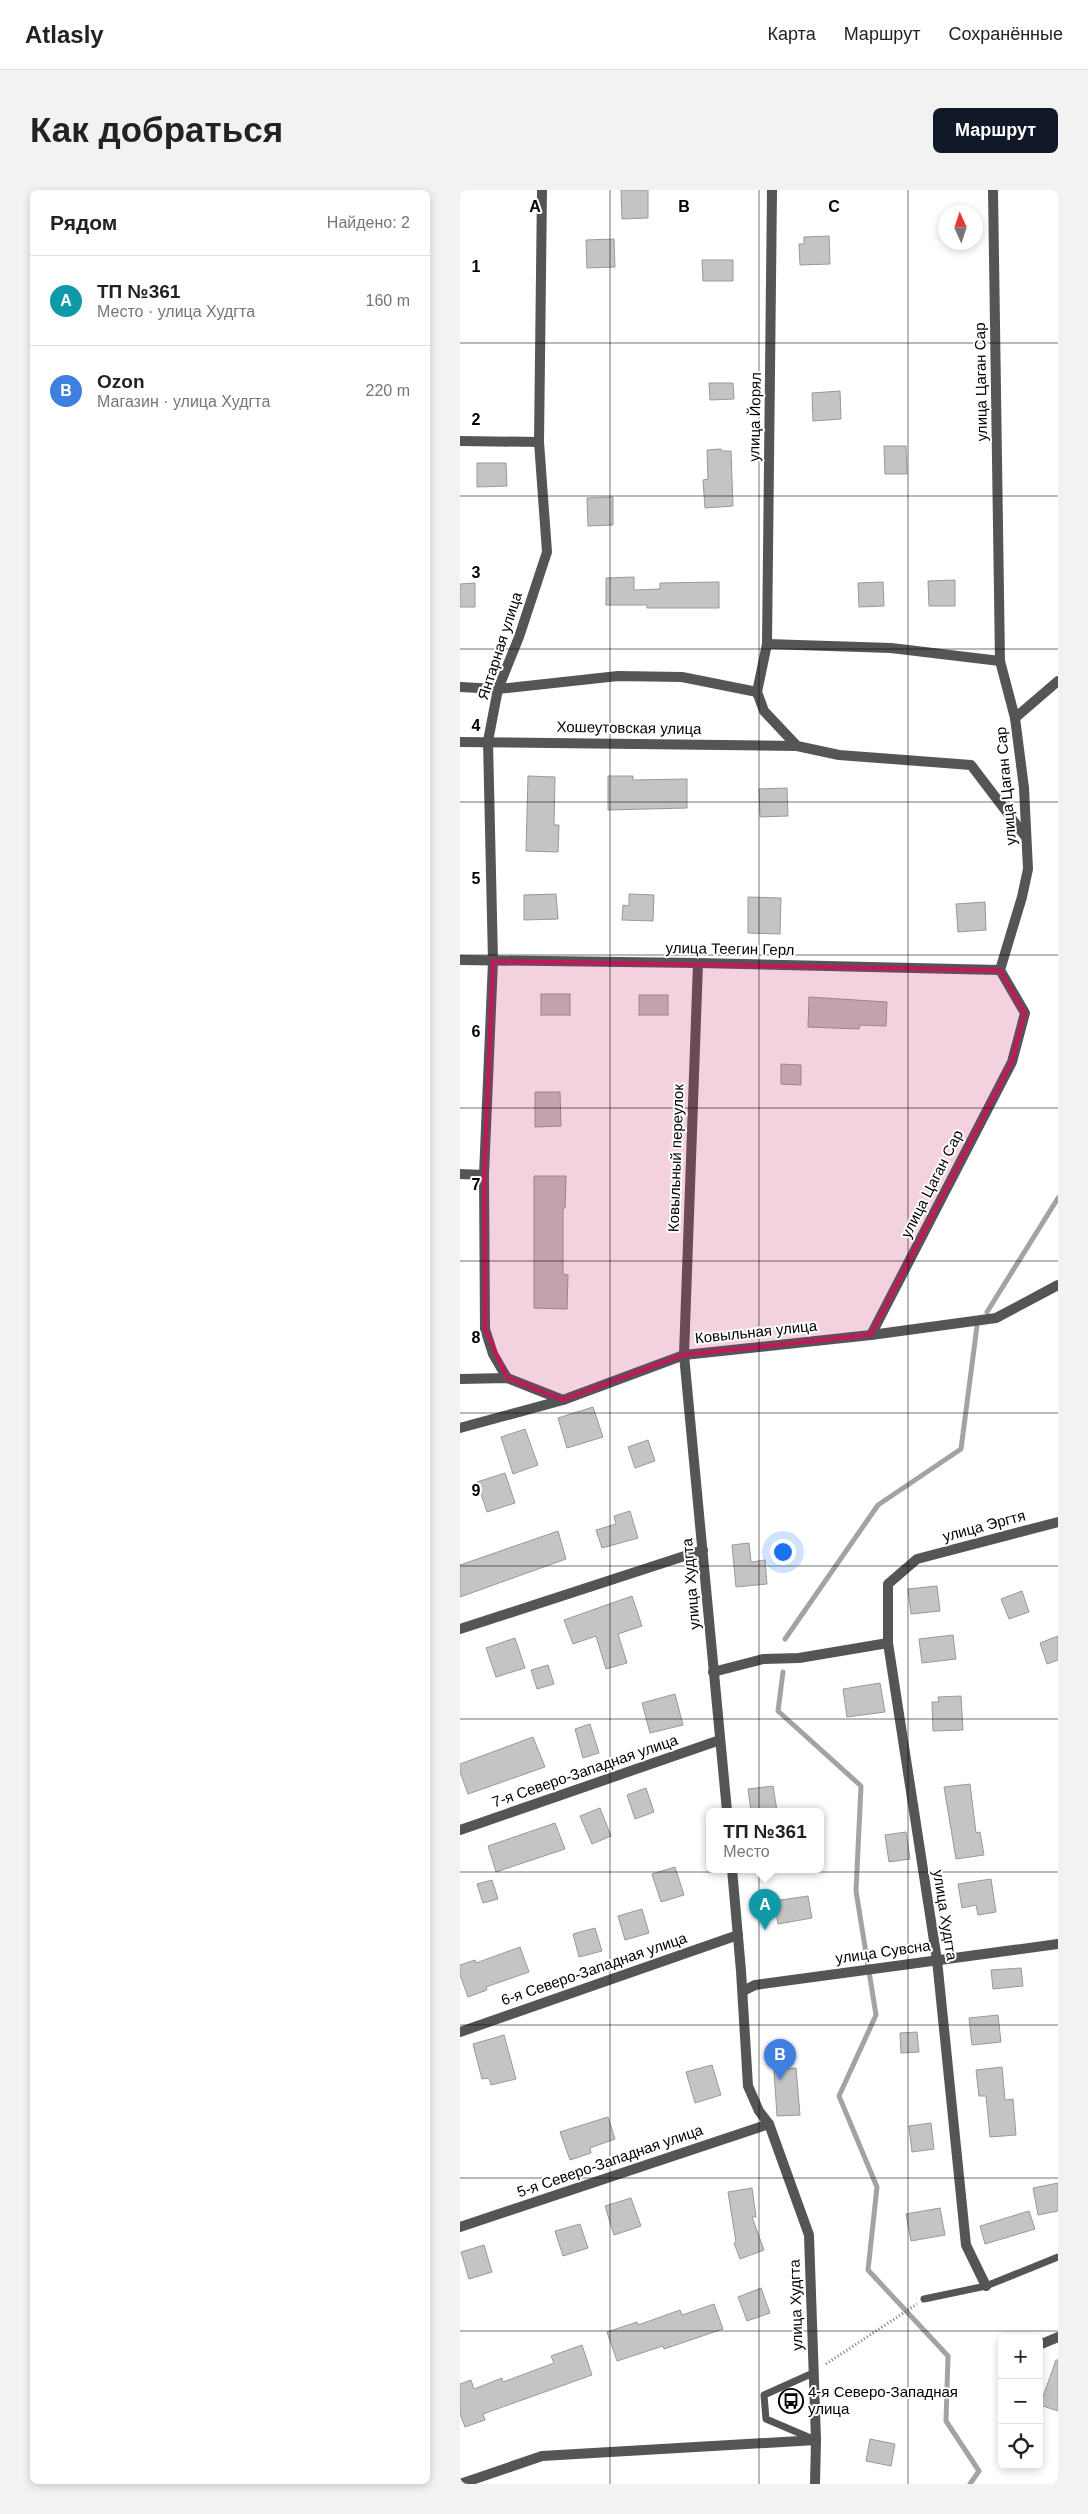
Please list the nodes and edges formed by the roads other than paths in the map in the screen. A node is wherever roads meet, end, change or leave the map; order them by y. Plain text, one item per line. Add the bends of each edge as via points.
1 (542, 190) edge
2 (772, 190) edge
3 (993, 190) edge
4 (460, 440) edge
5 (539, 442) junction
6 (767, 644) junction
7 (1000, 661) junction
8 (1058, 681) edge
9 (460, 687) edge
10 (498, 689) junction
11 (757, 692) junction
12 (1015, 718) junction
13 (488, 741) junction
14 (460, 742) edge
15 (797, 746) junction
16 (1025, 836) junction
17 (460, 960) edge
18 (493, 961) junction
19 (698, 963) junction
20 (1000, 970) junction
21 (460, 1174) edge
22 (484, 1175) junction
23 (1058, 1285) edge
24 (871, 1335) junction
25 (684, 1355) junction
26 (507, 1378) junction
27 (460, 1379) edge
28 (564, 1400) junction
29 (460, 1428) edge
30 (1058, 1522) edge
31 (703, 1550) junction
32 (918, 1559) joint
33 (460, 1629) edge
34 (888, 1642) junction
35 (713, 1672) junction
36 (720, 1740) junction
37 (726, 1808) edge
38 (460, 1830) edge
39 (732, 1873) edge
40 (738, 1935) junction
41 (1058, 1944) edge
42 (937, 1960) junction
43 (742, 1990) junction
44 (460, 2032) edge
45 (770, 2124) junction
46 (460, 2227) edge
47 (1058, 2258) edge
48 (986, 2286) junction
49 (924, 2299) road end
50 (1058, 2337) edge
51 (1043, 2343) edge
52 (813, 2373) junction
53 (816, 2440) junction
54 (460, 2484) edge
55 (815, 2484) edge

1 - 5 street, Янтарная улица
2 - 6 street, улица Йорял
3 - 7 street, улица Цаган Сар
4 - 5 street
5 - 10 street, Янтарная улица via 547,552
6 - 7 street via 891,648
6 - 11 street, улица Йорял
7 - 12 street, улица Цаган Сар
8 - 12 street
9 - 10 street
10 - 11 street via 618,676 672,677
10 - 13 street, Янтарная улица
11 - 15 street via 764,712
12 - 16 street, улица Цаган Сар via 1024,788
13 - 14 street, Хошеутовская улица
13 - 15 street, Хошеутовская улица
13 - 18 street, Янтарная улица
15 - 16 street, Хошеутовская улица via 839,755 971,765
16 - 20 street, улица Цаган Сар via 1028,869
17 - 18 street, улица Теегин Герл
18 - 19 street, улица Теегин Герл
18 - 22 street, Янтарная улица
19 - 20 street, улица Теегин Герл
19 - 25 street, Ковыльный переулок
20 - 24 street, улица Цаган Сар via 1025,1013 1012,1062
21 - 22 street
22 - 26 street, Янтарная улица via 485,1329 493,1354
23 - 24 street, Ковыльная улица via 996,1318
24 - 25 street, Ковыльная улица
25 - 28 street, Ковыльная улица
25 - 31 street, улица Худгта
26 - 27 street
26 - 28 street
28 - 29 street, Ковыльная улица
30 - 32 street, улица Эргтя
31 - 33 street
31 - 35 street, улица Худгта
32 - 34 street, улица Худгта via 888,1584
34 - 35 street via 799,1658 763,1658
34 - 42 street, улица Худгта
35 - 36 street, улица Худгта
36 - 37 street, улица Худгта
36 - 38 street, 7-я Северо-Западная улица
39 - 40 street, улица Худгта
40 - 43 street, улица Худгта
40 - 44 street, 6-я Северо-Западная улица
41 - 42 street, улица Сувсна
42 - 43 street, улица Сувсна via 755,1985
42 - 48 street, улица Худгта via 966,2245
43 - 45 street, улица Худгта via 748,2086 758,2111
45 - 46 street, 5-я Северо-Западная улица
45 - 52 street, улица Худгта via 809,2235
47 - 48 lane
48 - 49 lane
50 - 51 street
52 - 53 street, улица Худгта
52 - 53 lane via 764,2395 766,2419
53 - 54 street via 542,2456
53 - 55 street, улица Худгта

